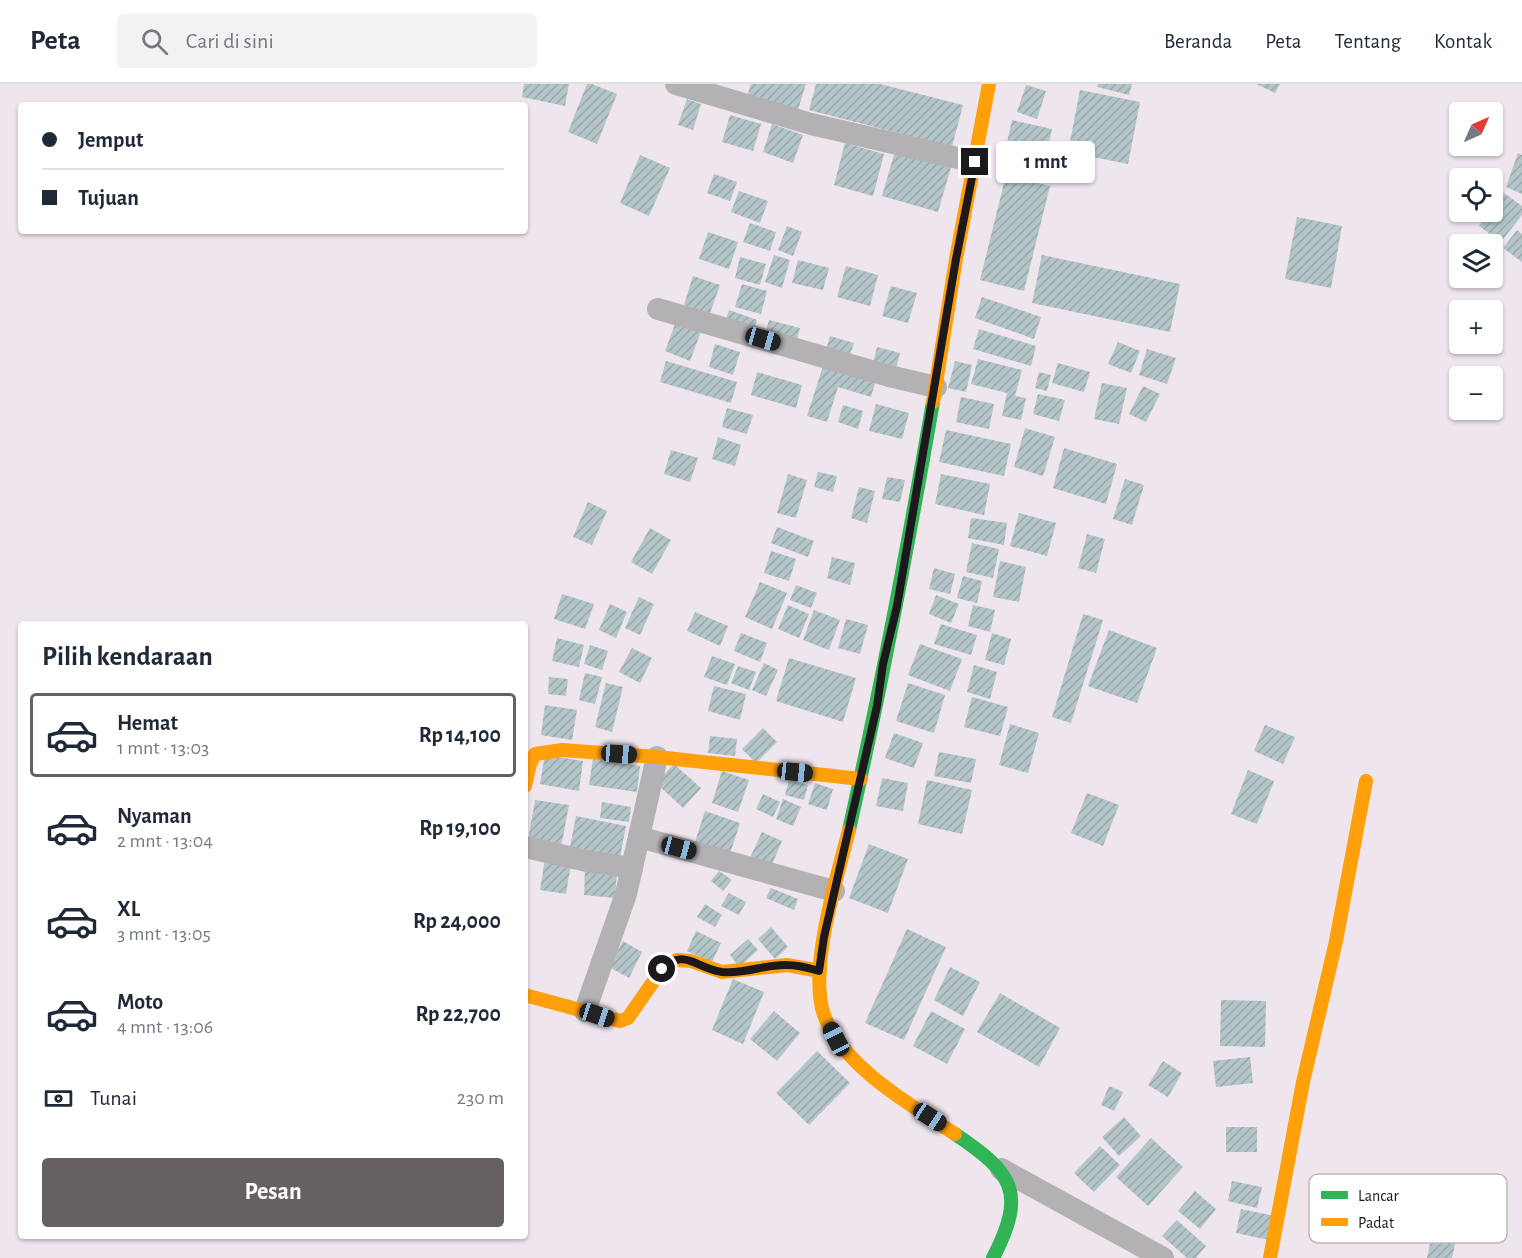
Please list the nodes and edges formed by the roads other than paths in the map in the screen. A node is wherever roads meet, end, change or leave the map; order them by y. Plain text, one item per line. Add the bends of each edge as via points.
1 (675, 84) edge
2 (989, 84) edge
3 (975, 162) junction
4 (658, 309) dead end
5 (936, 387) junction
6 (657, 757) junction
7 (528, 773) edge
8 (861, 779) junction
9 (1366, 781) dead end
10 (639, 837) junction
11 (528, 848) edge
12 (632, 868) junction
13 (834, 891) junction
14 (819, 971) junction
15 (528, 996) edge
16 (585, 1011) junction
17 (1001, 1169) junction
18 (993, 1258) edge
19 (1163, 1258) edge
20 (1270, 1258) edge

1 - 3 street via 811,124
2 - 3 main road
3 - 5 main road
4 - 5 street
5 - 8 main road
6 - 7 main road via 546,751 536,754
6 - 8 main road
6 - 10 street
8 - 13 main road
9 - 20 main road
10 - 12 street
10 - 13 street
11 - 12 street
12 - 16 street
13 - 14 main road
14 - 16 main road via 785,965 730,973 677,959 662,969 628,1018 620,1022
14 - 17 main road via 825,1017 851,1057
15 - 16 main road
17 - 18 main road via 1013,1199 1011,1220
17 - 19 street

